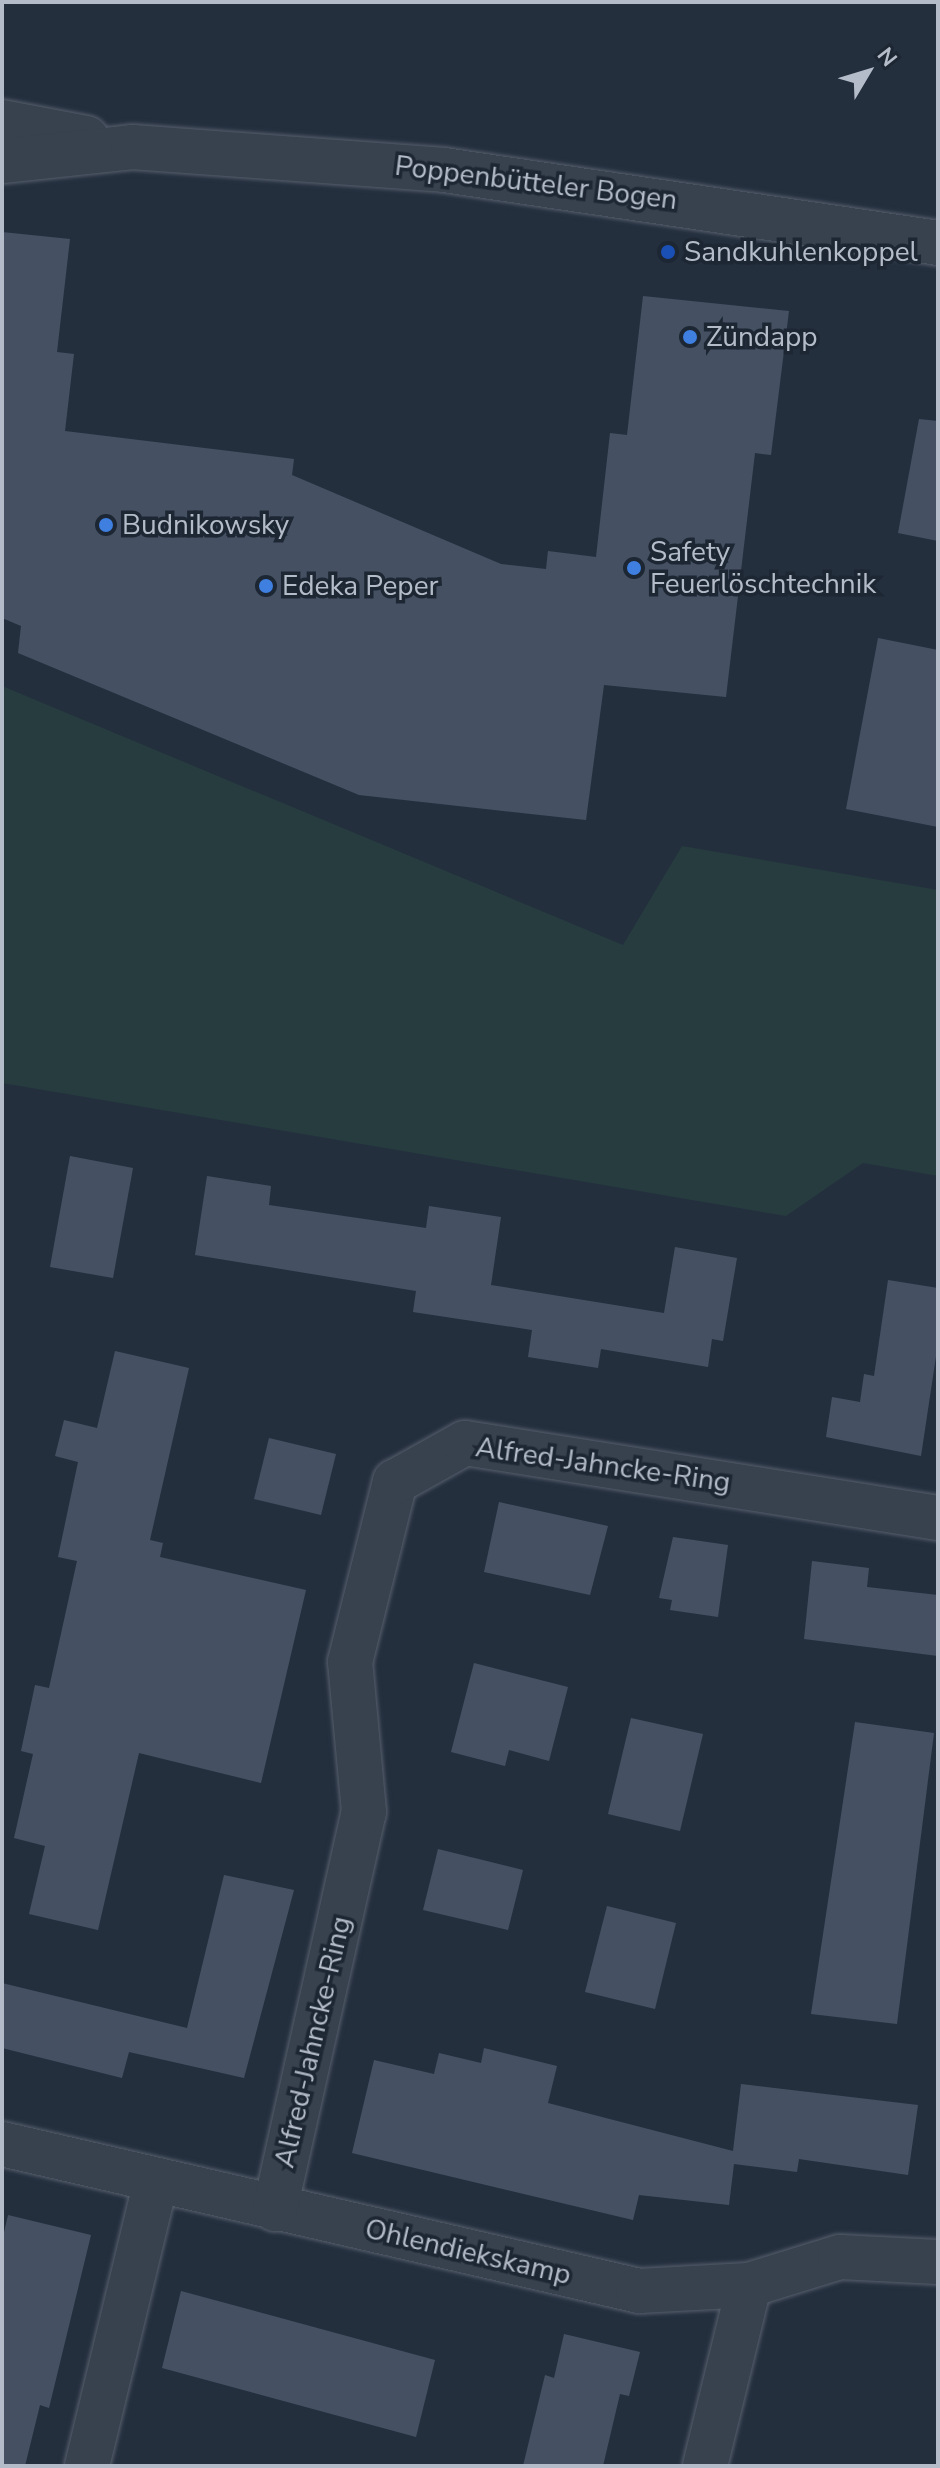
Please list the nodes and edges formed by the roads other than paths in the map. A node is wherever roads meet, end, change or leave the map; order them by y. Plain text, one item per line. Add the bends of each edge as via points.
1 (2, 122) edge
2 (132, 147) junction
3 (2, 161) edge
4 (938, 243) edge
5 (938, 1518) edge
6 (2, 2144) edge
7 (156, 2180) junction
8 (275, 2209) junction
9 (938, 2262) edge
10 (749, 2285) junction
11 (87, 2466) edge
12 (705, 2466) edge

1 - 2 street, Poppenbütteler Bogen
2 - 3 street, Poppenbütteler Bogen
2 - 4 street, Poppenbütteler Bogen via 444,170
5 - 8 street, Alfred-Jahncke-Ring via 465,1443 395,1482 350,1662 364,1812
6 - 7 street, Ohlendiekskamp
7 - 8 street, Ohlendiekskamp
7 - 11 street
8 - 10 street, Ohlendiekskamp via 639,2291
9 - 10 street, Ohlendiekskamp via 840,2257
10 - 12 street

